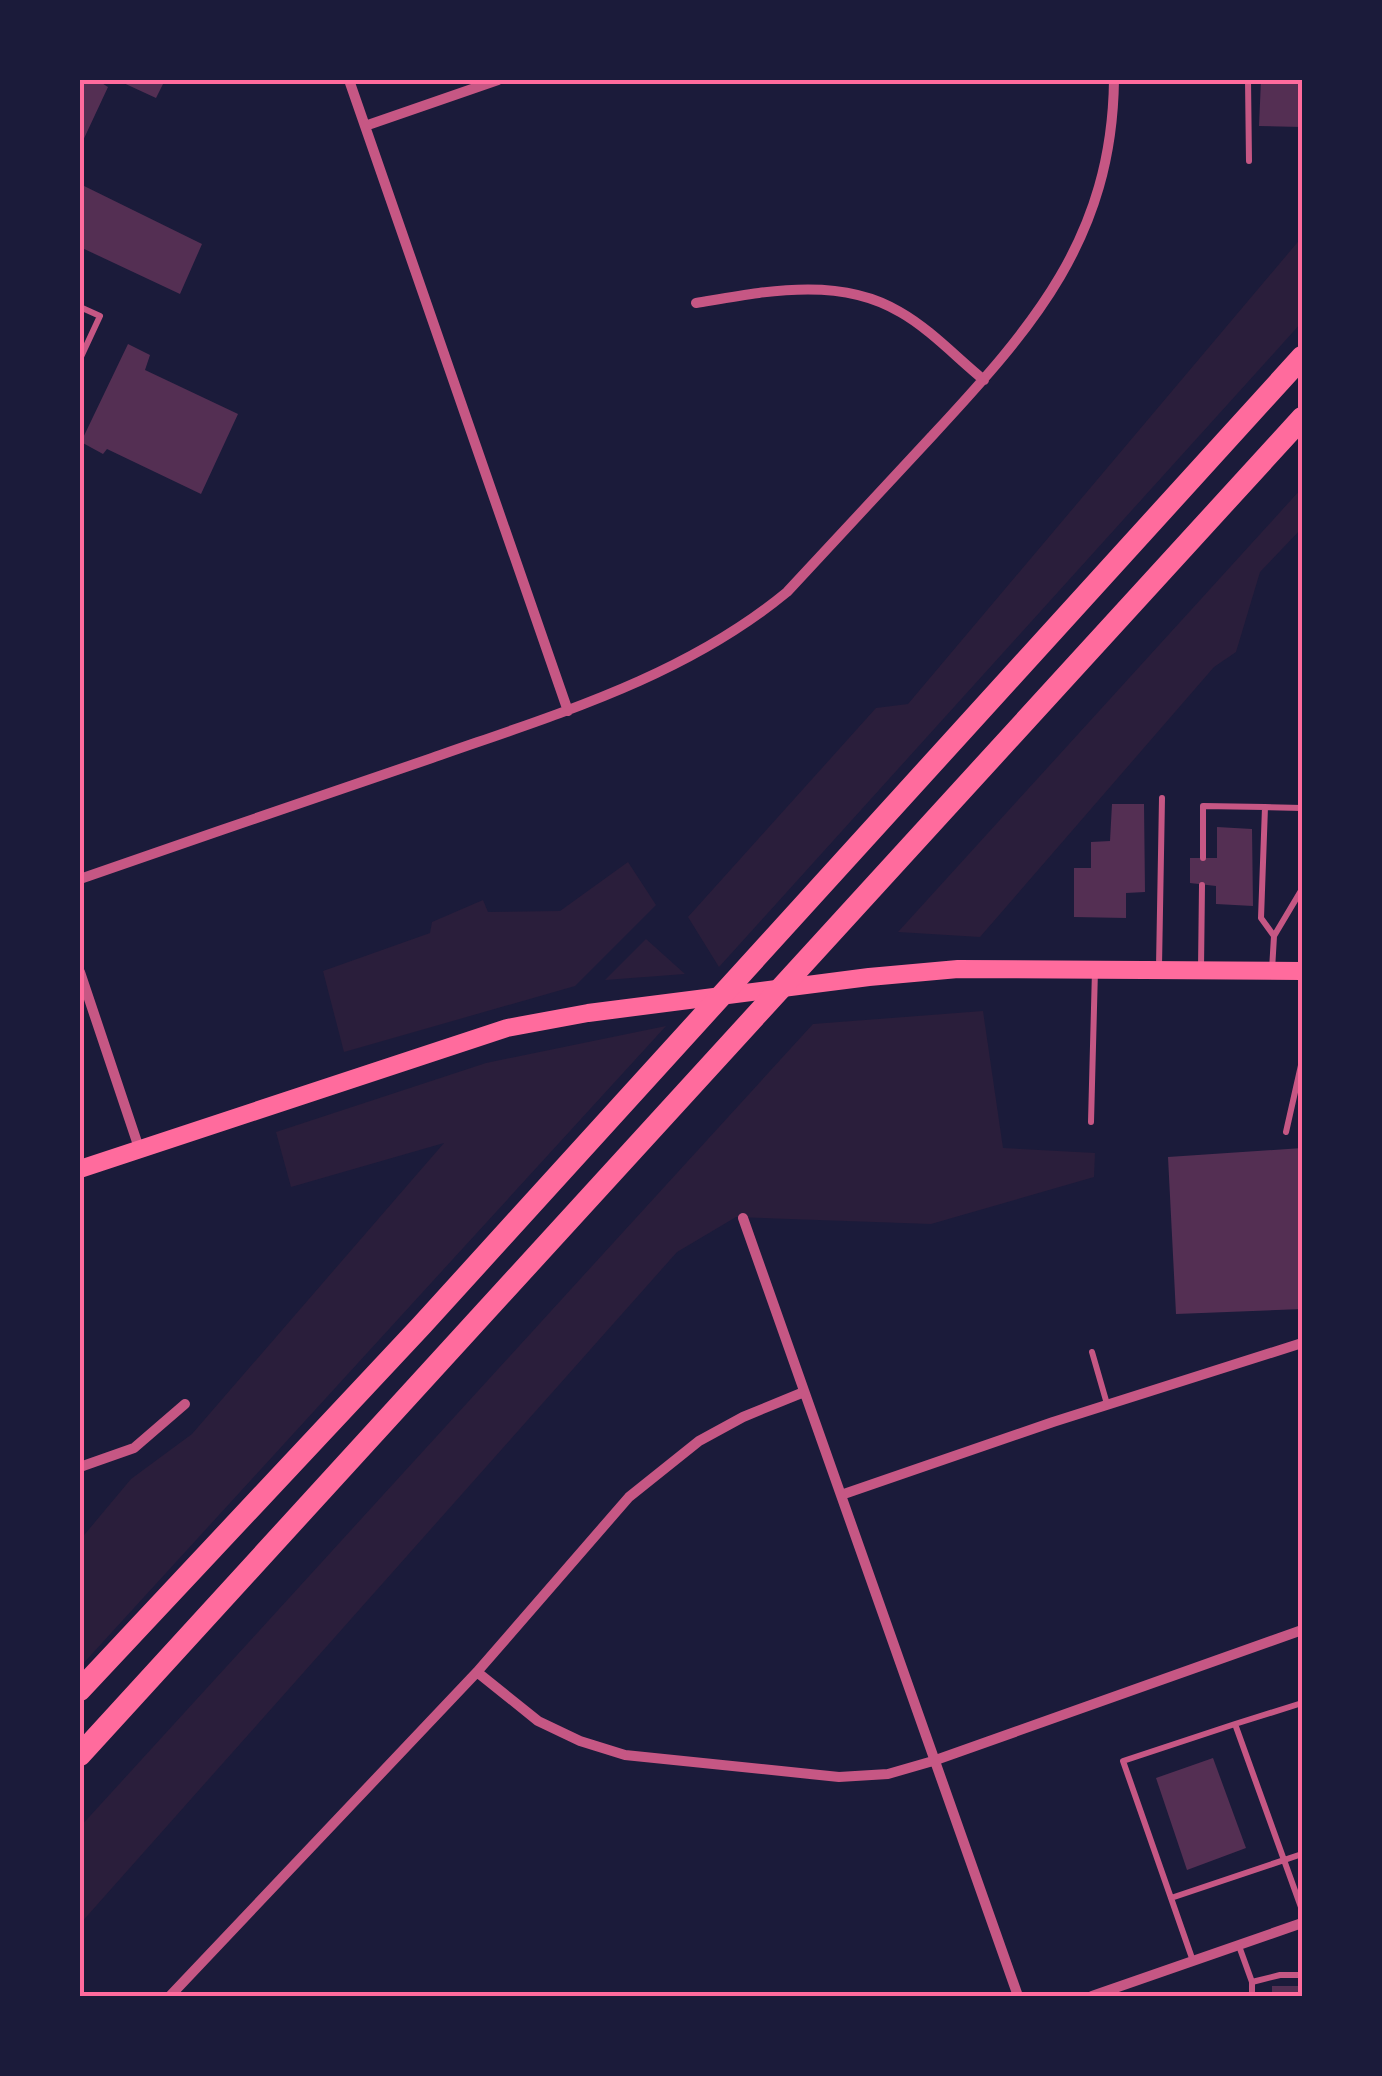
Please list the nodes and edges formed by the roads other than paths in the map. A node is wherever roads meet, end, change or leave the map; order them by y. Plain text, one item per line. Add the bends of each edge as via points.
1 (348, 80) edge
2 (498, 80) edge
3 (1114, 80) edge
4 (1248, 80) edge
5 (365, 126) junction
6 (1249, 161) dead end
7 (696, 303) dead end
8 (80, 307) edge
9 (80, 356) edge
10 (1302, 357) edge
11 (984, 380) junction
12 (1302, 418) edge
13 (568, 711) junction
14 (1162, 798) dead end
15 (1265, 807) junction
16 (1302, 808) edge
17 (1203, 858) dead end
18 (80, 878) edge
19 (1202, 884) dead end
20 (1302, 888) edge
21 (1274, 936) junction
22 (1094, 968) junction
23 (1160, 969) junction
24 (1200, 970) junction
25 (1272, 971) junction
26 (1302, 971) edge
27 (80, 972) edge
28 (1302, 1061) edge
29 (1091, 1122) dead end
30 (1286, 1132) dead end
31 (138, 1148) junction
32 (80, 1169) edge
33 (743, 1218) dead end
34 (1302, 1343) edge
35 (1092, 1352) dead end
36 (804, 1392) junction
37 (185, 1404) dead end
38 (1107, 1404) junction
39 (80, 1467) edge
40 (841, 1495) junction
41 (1302, 1630) edge
42 (477, 1672) junction
43 (80, 1690) edge
44 (1302, 1703) edge
45 (1235, 1724) junction
46 (80, 1754) edge
47 (933, 1761) junction
48 (1302, 1854) edge
49 (1284, 1860) junction
50 (1171, 1898) junction
51 (1302, 1910) edge
52 (1302, 1923) edge
53 (1239, 1945) junction
54 (1193, 1961) junction
55 (1302, 1976) edge
56 (1252, 1982) junction
57 (170, 1996) edge
58 (1018, 1996) edge
59 (1092, 1996) edge
60 (1252, 1996) edge

1 - 5 street
2 - 5 street
3 - 11 street via 1109,143 1085,228 1054,290
4 - 6 lane
5 - 13 street
7 - 11 street via 767,291 871,297 902,313
8 - 9 lane via 100,316
10 - 43 highway via 422,1325
11 - 13 street via 787,592 753,620 672,667
12 - 46 highway
13 - 18 street
14 - 23 lane
15 - 16 lane
15 - 17 lane via 1203,806
15 - 21 lane via 1261,918
19 - 24 lane
20 - 21 lane
21 - 25 lane
22 - 23 main road
22 - 29 lane
22 - 31 main road via 869,977 507,1028
23 - 24 main road
24 - 25 main road
25 - 26 main road
27 - 31 street
28 - 30 lane
31 - 32 main road
33 - 36 street
34 - 38 street
35 - 38 lane
36 - 40 street
36 - 42 street via 743,1417 671,1460 628,1497
37 - 39 street via 134,1448
38 - 40 street
40 - 47 street
41 - 47 street
42 - 47 street via 538,1721 626,1755 838,1777 888,1774
42 - 57 street
44 - 45 lane
45 - 49 lane
45 - 50 lane via 1123,1761
47 - 58 street
48 - 49 lane
49 - 50 lane
49 - 51 lane
50 - 54 lane
52 - 53 street
53 - 54 street
53 - 56 lane
54 - 59 street
55 - 56 lane
56 - 60 lane

